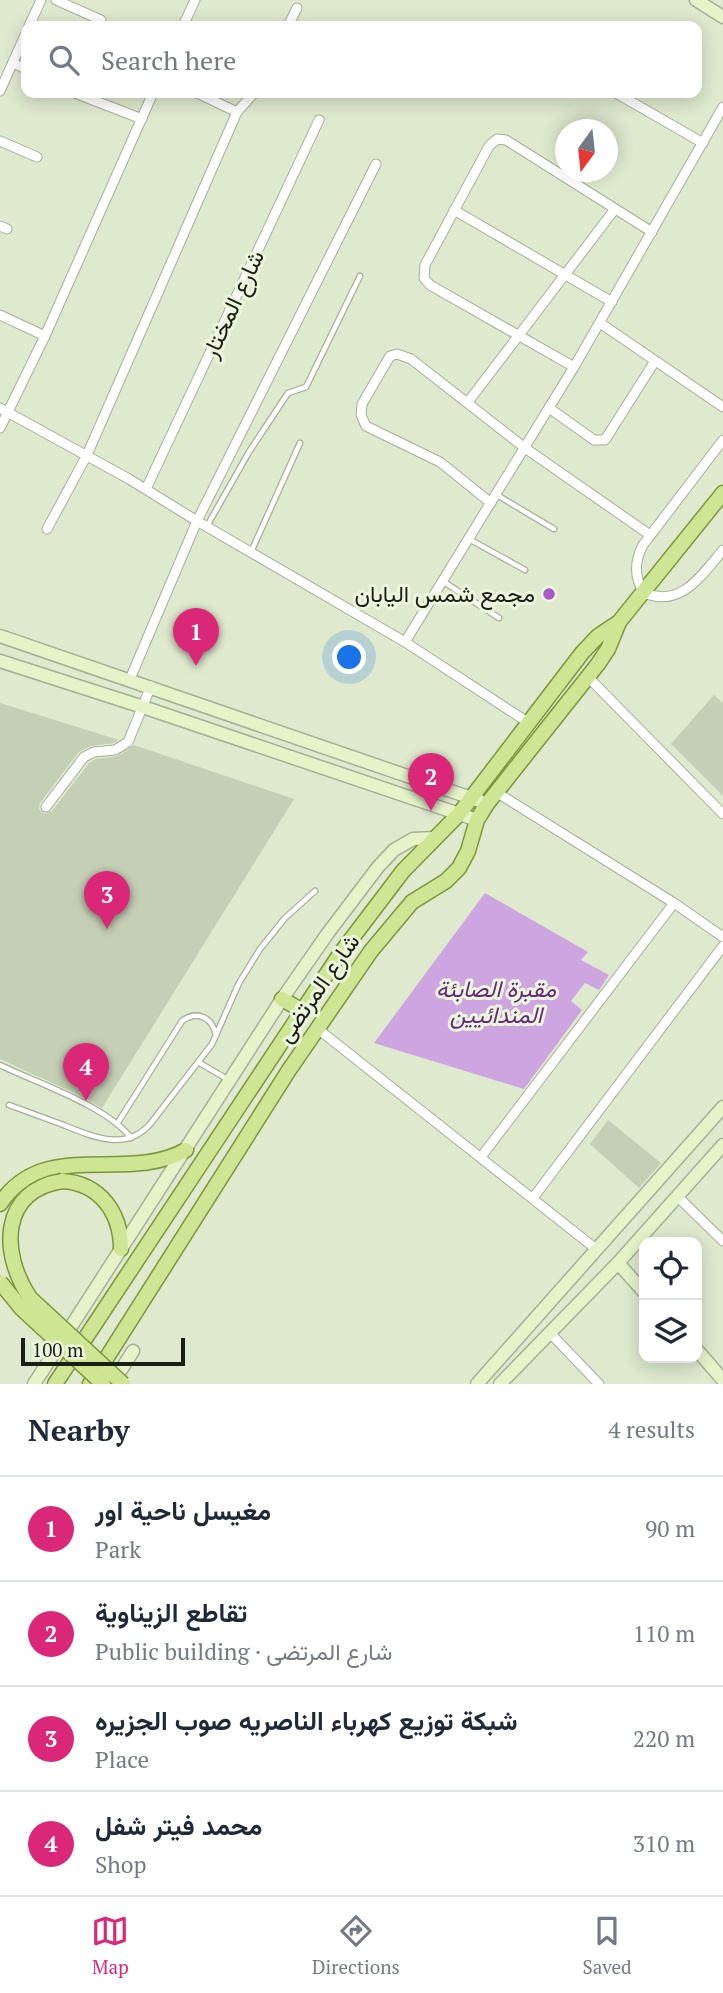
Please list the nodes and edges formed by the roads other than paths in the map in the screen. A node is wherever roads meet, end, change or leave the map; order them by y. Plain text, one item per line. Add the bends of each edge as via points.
1 (41, 0) edge
2 (56, 0) edge
3 (194, 0) edge
4 (696, 0) edge
5 (297, 8) dead end
6 (723, 17) edge
7 (101, 20) dead end
8 (31, 21) edge
9 (185, 21) edge
10 (290, 21) edge
11 (21, 45) edge
12 (13, 63) junction
13 (21, 67) edge
14 (0, 90) edge
15 (88, 98) edge
16 (151, 98) edge
17 (208, 98) edge
18 (249, 98) edge
19 (625, 98) edge
20 (723, 107) edge
21 (237, 111) junction
22 (142, 119) junction
23 (319, 120) dead end
24 (0, 141) edge
25 (703, 143) junction
26 (37, 158) dead end
27 (376, 164) dead end
28 (615, 209) junction
29 (454, 210) junction
30 (652, 232) junction
31 (565, 275) junction
32 (360, 276) dead end
33 (612, 302) junction
34 (0, 315) edge
35 (600, 323) junction
36 (518, 335) junction
37 (45, 336) junction
38 (655, 361) junction
39 (574, 367) junction
40 (468, 402) junction
41 (723, 407) edge
42 (549, 408) junction
43 (4, 411) edge
44 (0, 428) edge
45 (723, 439) edge
46 (300, 443) dead end
47 (525, 448) junction
48 (87, 455) junction
49 (146, 489) junction
50 (723, 493) edge
51 (494, 499) junction
52 (197, 521) junction
53 (207, 527) junction
54 (47, 529) dead end
55 (554, 529) dead end
56 (650, 535) junction
57 (469, 539) junction
58 (250, 553) junction
59 (722, 554) edge
60 (525, 570) dead end
61 (443, 582) junction
62 (644, 593) junction
63 (499, 618) dead end
64 (619, 622) junction
65 (0, 636) edge
66 (405, 642) junction
67 (0, 661) edge
68 (588, 677) junction
69 (131, 679) junction
70 (151, 686) junction
71 (143, 706) junction
72 (528, 723) junction
73 (471, 798) junction
74 (491, 798) junction
75 (46, 807) dead end
76 (459, 814) junction
77 (723, 814) edge
78 (477, 820) junction
79 (435, 838) junction
80 (315, 891) dead end
81 (674, 903) junction
82 (723, 937) edge
83 (723, 946) edge
84 (282, 999) junction
85 (301, 1010) junction
86 (317, 1029) junction
87 (216, 1036) junction
88 (198, 1062) junction
89 (0, 1065) edge
90 (230, 1081) junction
91 (9, 1105) dead end
92 (723, 1107) edge
93 (117, 1124) junction
94 (131, 1138) junction
95 (692, 1142) junction
96 (723, 1145) edge
97 (186, 1150) junction
98 (481, 1157) junction
99 (710, 1159) junction
100 (62, 1174) junction
101 (677, 1196) junction
102 (533, 1198) junction
103 (0, 1204) edge
104 (723, 1241) edge
105 (121, 1249) junction
106 (596, 1249) junction
107 (618, 1263) junction
108 (0, 1282) edge
109 (639, 1286) edge
110 (550, 1334) junction
111 (133, 1351) dead end
112 (702, 1356) edge
113 (723, 1380) edge
114 (34, 1384) edge
115 (55, 1384) edge
116 (90, 1384) edge
117 (103, 1384) edge
118 (112, 1384) edge
119 (123, 1384) edge
120 (477, 1384) edge
121 (500, 1384) edge
122 (599, 1384) edge

1 - 8 street
2 - 7 street
3 - 9 street
4 - 6 street
5 - 10 street
11 - 12 street
12 - 13 street
12 - 14 street
15 - 22 street
16 - 22 street
17 - 21 street
18 - 21 street
19 - 25 street
20 - 25 street
21 - 48 street
22 - 37 street
23 - 49 street, شارع المختار
24 - 26 street
25 - 30 street
27 - 52 street
28 - 29 street via 502,139 489,146
28 - 30 street
28 - 31 street
29 - 31 street
29 - 36 street via 425,265 424,278
30 - 33 street
31 - 33 street
31 - 36 street
32 - 53 lane via 306,387 288,393
33 - 35 street
34 - 37 street
35 - 38 street
35 - 39 street
36 - 39 street
36 - 40 street
37 - 43 street
38 - 41 street
38 - 42 street via 605,440 594,440
39 - 42 street
40 - 47 street
40 - 51 street via 411,359 397,354 387,359 362,404 361,415 371,430 440,462
42 - 47 street
43 - 44 street
43 - 48 street
45 - 56 street
46 - 58 lane
47 - 51 street
47 - 56 street
48 - 49 street
48 - 54 street
49 - 52 street
50 - 62 main road, شارع المرتضى
51 - 55 lane
51 - 57 street
52 - 53 street
52 - 69 street
53 - 58 street
56 - 62 street via 636,566
57 - 60 lane
57 - 61 street
58 - 66 street
59 - 62 street via 682,593 659,597
61 - 63 lane
61 - 66 street
62 - 64 main road, شارع المرتضى
64 - 68 main road, شارع المرتضى via 608,649
64 - 72 main road, شارع المرتضى via 589,644
65 - 69 street
66 - 72 street
67 - 71 street
68 - 74 main road, شارع المرتضى
68 - 77 street
69 - 70 street
70 - 71 street
70 - 73 street
71 - 75 street via 128,742 84,757
71 - 76 street
72 - 73 main road, شارع المرتضى
73 - 74 street
73 - 76 main road, شارع المرتضى
74 - 78 main road, شارع المرتضى
74 - 81 street
76 - 78 street
76 - 79 main road, شارع المرتضى
78 - 86 main road, شارع المرتضى via 459,868 417,898 395,921
79 - 84 street via 403,844 387,857
79 - 85 main road, شارع المرتضى via 402,871
80 - 87 lane via 260,949
81 - 82 street
81 - 98 street
83 - 102 street
84 - 85 main road
84 - 90 street
85 - 115 main road, شارع المرتضى
86 - 98 street
86 - 116 main road, شارع المرتضى
87 - 88 lane
87 - 93 lane via 206,1018 194,1015 182,1021
88 - 90 lane
88 - 94 lane via 148,1127
89 - 93 lane
90 - 97 street
91 - 94 lane via 97,1138
92 - 95 street
93 - 94 lane
95 - 99 street
95 - 106 street
96 - 99 street
97 - 100 main road via 149,1163
97 - 105 street
98 - 102 street
99 - 101 street
100 - 103 main road via 41,1170 22,1180
100 - 105 main road via 89,1187 108,1204 119,1227
100 - 119 main road, bridge via 19,1201 6,1226 5,1255 30,1298
101 - 104 street
101 - 107 street
102 - 106 street
105 - 114 street
106 - 120 street
107 - 109 street
107 - 110 street
108 - 117 main road, bridge via 21,1308
110 - 121 street
110 - 122 street
111 - 118 street
112 - 113 street

